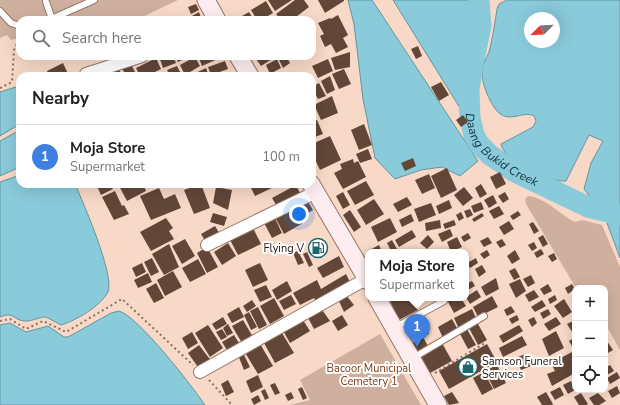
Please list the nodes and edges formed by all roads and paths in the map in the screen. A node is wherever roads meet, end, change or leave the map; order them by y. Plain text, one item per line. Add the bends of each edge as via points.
1 (94, 0) edge
2 (206, 0) edge
3 (46, 2) dead end
4 (0, 10) edge
5 (50, 16) edge
6 (58, 16) edge
7 (215, 16) edge
8 (16, 25) edge
9 (16, 46) edge
10 (130, 60) edge
11 (240, 60) edge
12 (92, 72) edge
13 (248, 72) edge
14 (0, 88) edge
15 (313, 188) edge
16 (207, 245) dead end
17 (365, 277) edge
18 (365, 281) edge
19 (379, 301) edge
20 (444, 301) dead end
21 (484, 316) dead end
22 (0, 321) edge
23 (394, 328) junction
24 (485, 343) dead end
25 (412, 359) junction
26 (200, 372) junction
27 (423, 380) junction
28 (232, 405) edge
29 (438, 405) edge

1 - 6 lane
2 - 7 main road
3 - 5 lane
4 - 8 lane via 11,23
9 - 14 path via 12,82
10 - 12 street
11 - 13 main road
15 - 16 street
15 - 17 main road
18 - 26 street
19 - 23 main road
20 - 23 lane
21 - 25 lane
22 - 26 path via 10,319 26,329 44,321 66,332 122,299
23 - 25 main road
24 - 27 path
25 - 27 main road
26 - 28 path
27 - 29 main road

